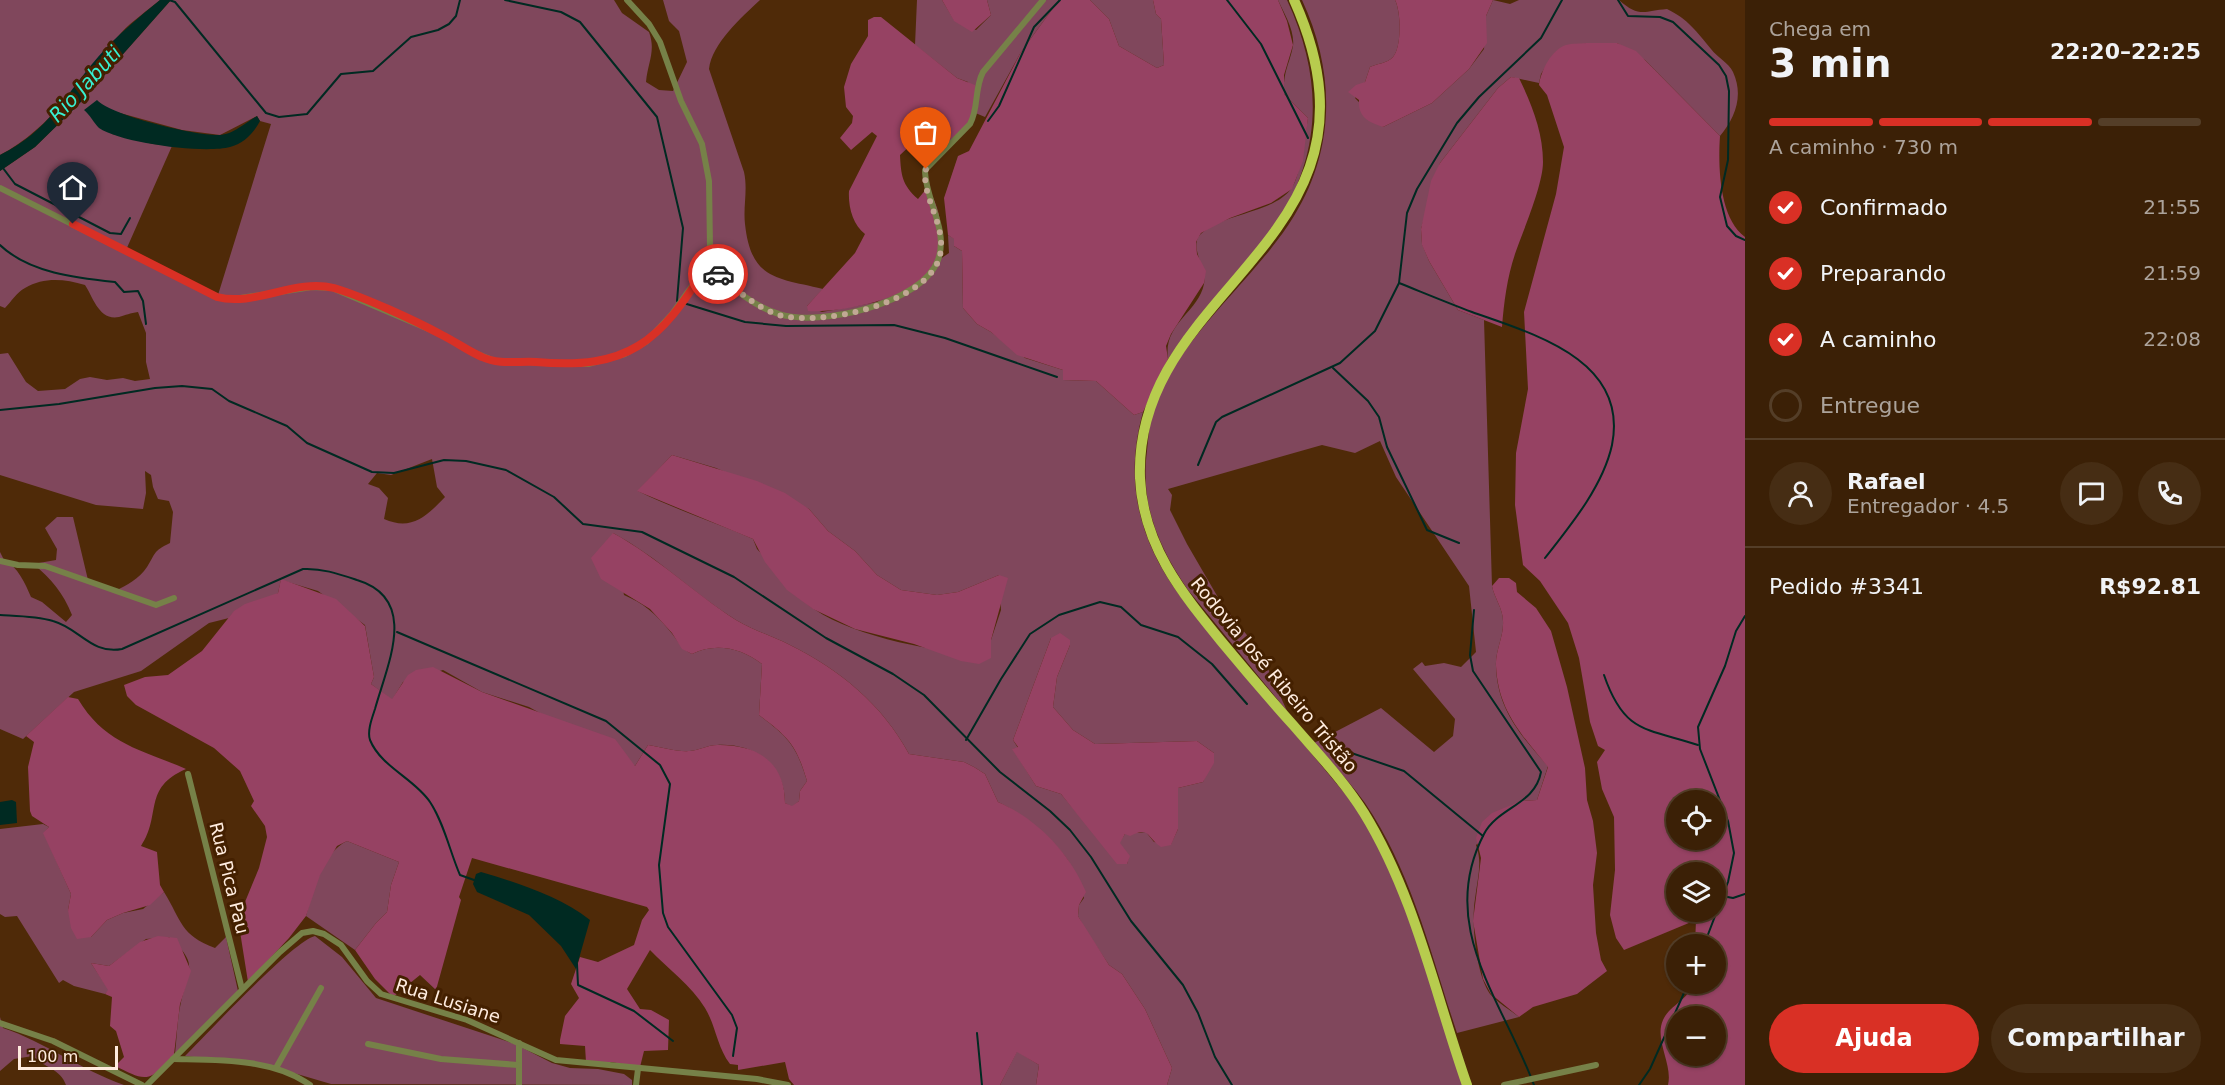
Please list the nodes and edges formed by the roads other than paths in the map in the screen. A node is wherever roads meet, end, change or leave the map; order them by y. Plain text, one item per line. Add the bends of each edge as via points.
1 (627, 0) edge
2 (1043, 0) edge
3 (1294, 0) edge
4 (0, 188) edge
5 (707, 265) junction
6 (0, 561) edge
7 (174, 598) dead end
8 (188, 774) dead end
9 (321, 988) dead end
10 (242, 989) junction
11 (0, 1023) edge
12 (519, 1043) junction
13 (369, 1044) dead end
14 (173, 1059) junction
15 (518, 1065) junction
16 (1596, 1065) dead end
17 (276, 1068) junction
18 (639, 1069) junction
19 (142, 1085) edge
20 (147, 1085) edge
21 (310, 1085) edge
22 (519, 1085) edge
23 (636, 1085) edge
24 (788, 1085) edge
25 (1467, 1085) edge
26 (1504, 1085) edge

1 - 5 street via 660,42 681,101 702,144 709,181
2 - 5 street via 983,72 976,111 969,124 926,170 942,246 935,267 922,284 894,300 854,312 787,316 751,301
3 - 25 main road, Rodovia José Ribeiro Tristão via 1312,46 1319,85 1320,126 1311,168 1281,225 1196,330 1164,381 1146,426 1141,465 1144,513 1158,554 1185,597 1334,772 1378,838 1412,917
4 - 5 street via 210,295 234,299 312,287 332,288 495,361 580,365 625,354 662,327
6 - 7 street via 45,566 151,604 161,605
8 - 10 street, Rua Pica Pau
9 - 17 street
10 - 12 street, Rua Lusiane via 297,936 307,931 319,932 341,945 381,994 467,1020
10 - 14 street, Rua Lusiane
11 - 19 street via 53,1041
12 - 15 street
12 - 18 street, Rua Lusiane via 556,1060
13 - 15 street via 441,1059
14 - 17 street
14 - 20 street, Rua Lusiane
15 - 22 street
16 - 26 street
17 - 21 street
18 - 23 street
18 - 24 street, Rua Lusiane

